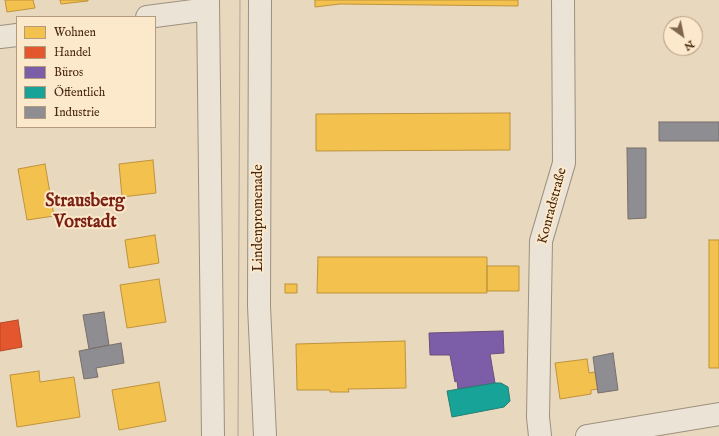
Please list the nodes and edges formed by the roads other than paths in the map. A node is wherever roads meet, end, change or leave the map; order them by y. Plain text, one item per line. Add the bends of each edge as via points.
1 (260, 0) edge
2 (563, 0) edge
3 (208, 5) edge
4 (153, 16) edge
5 (16, 35) edge
6 (0, 37) edge
7 (719, 414) edge
8 (213, 436) edge
9 (264, 436) edge
10 (540, 436) edge
11 (587, 436) edge

1 - 9 street, Lindenpromenade via 259,306
2 - 10 street, Konradstraße via 564,163 541,241 538,417
3 - 4 street
3 - 8 street
5 - 6 street
7 - 11 street

